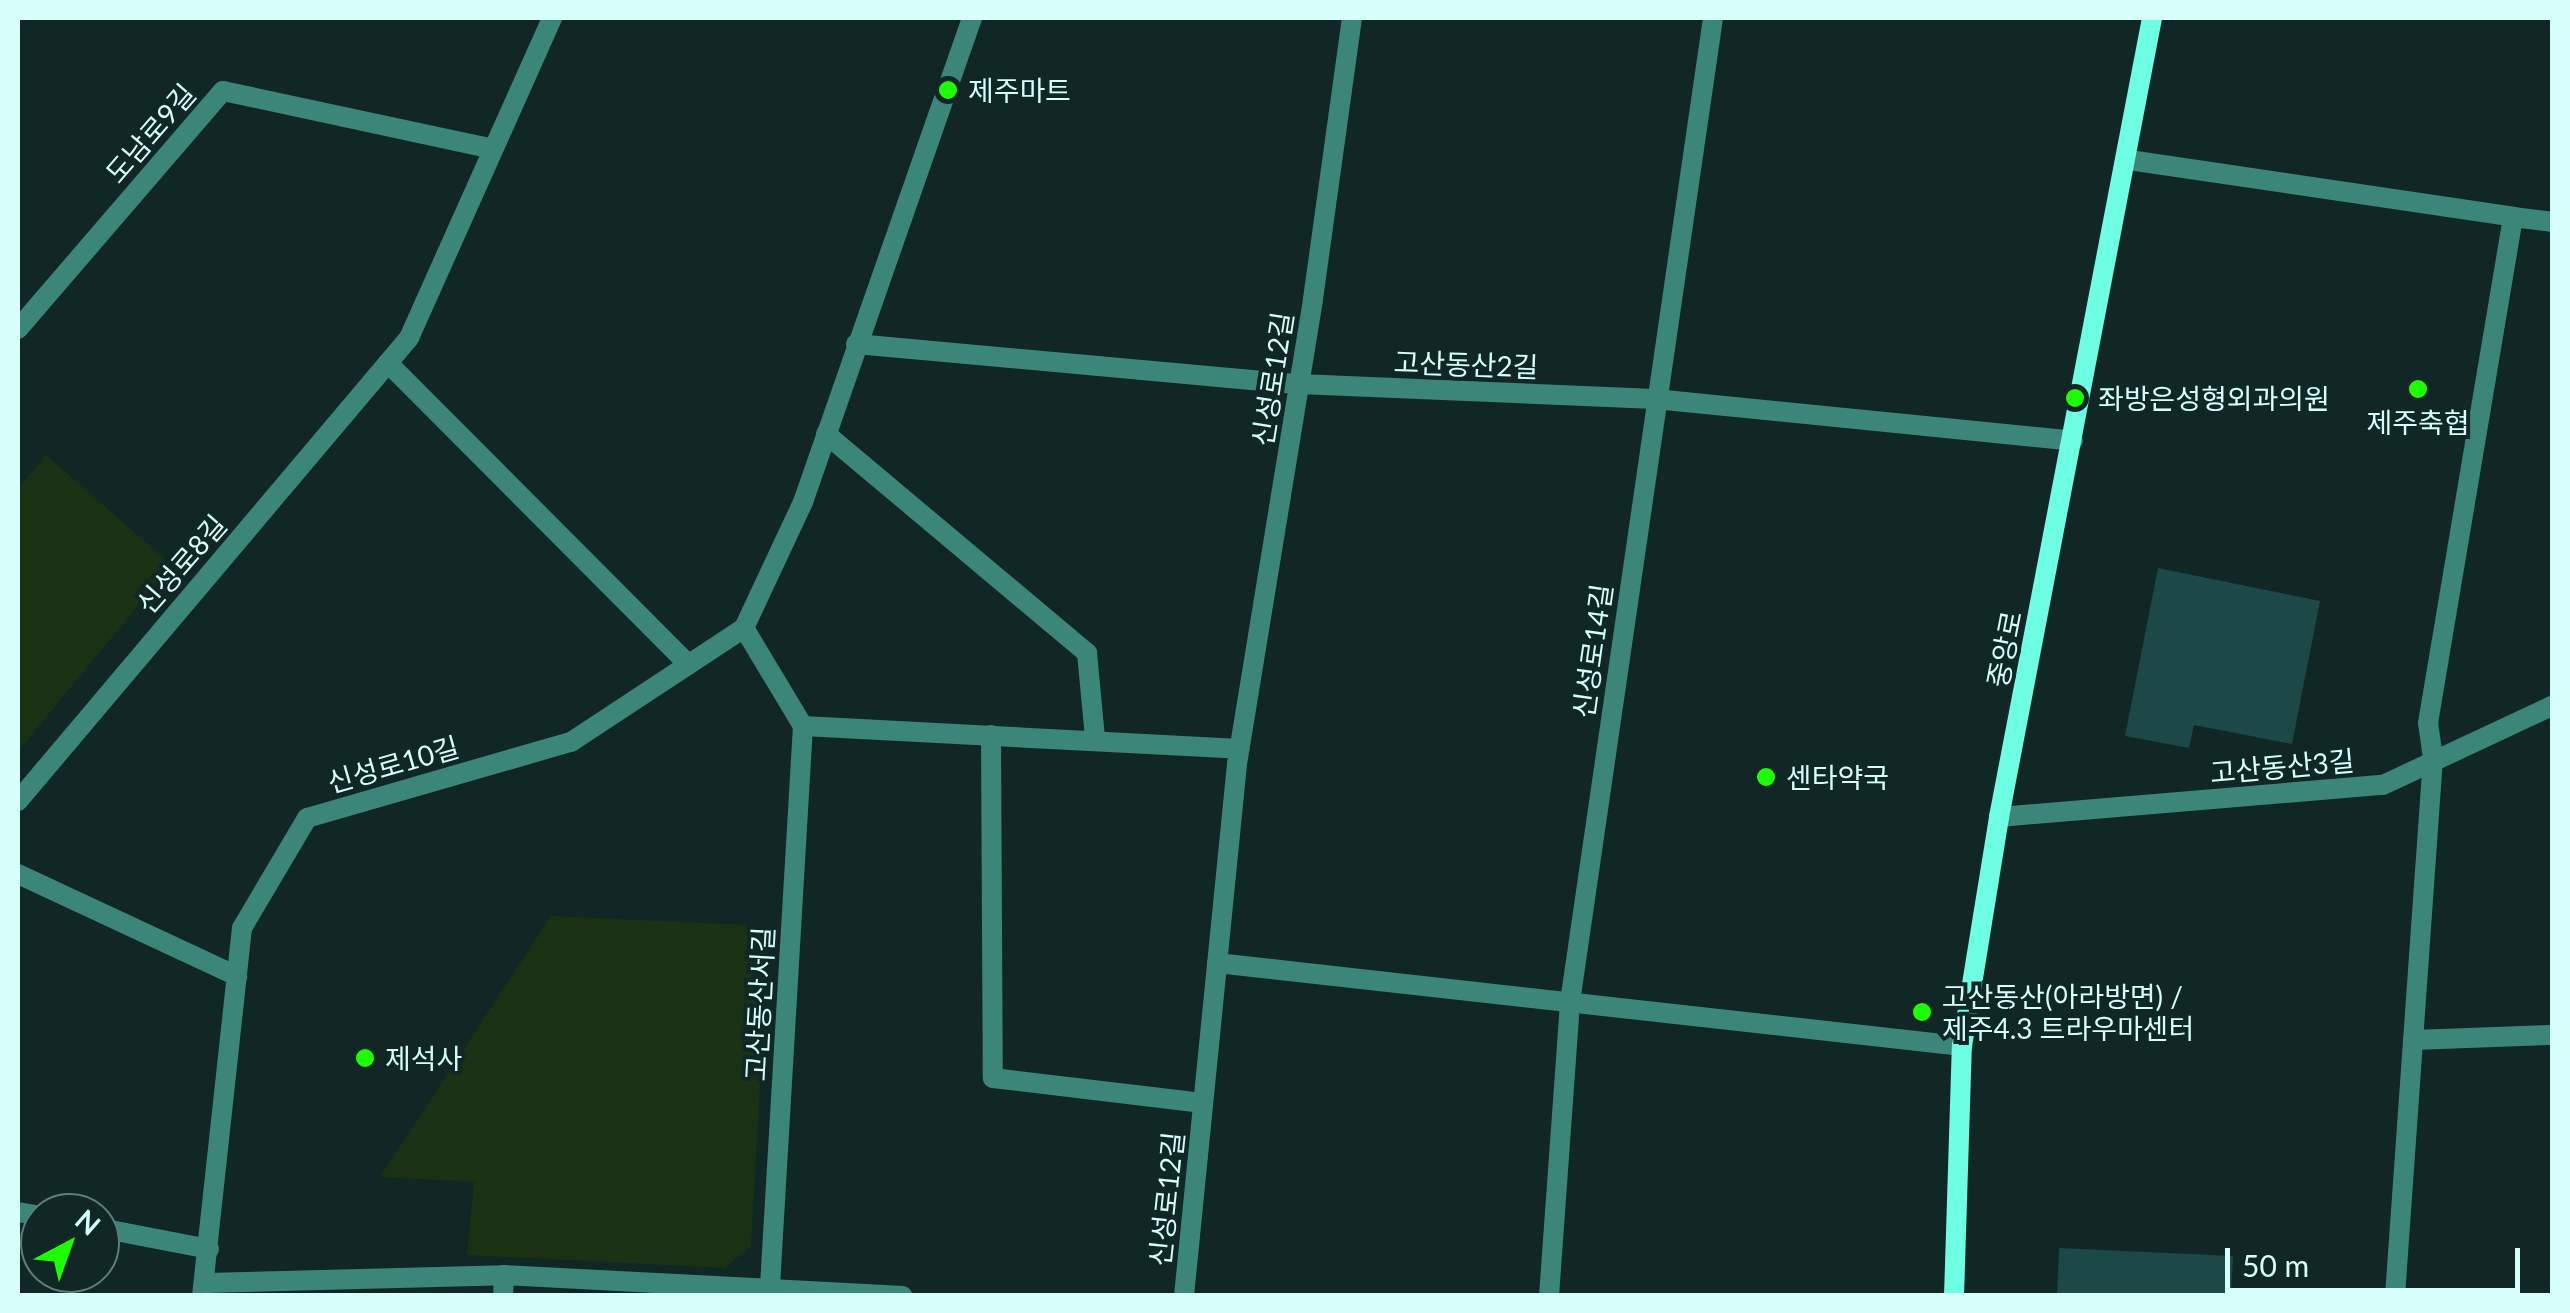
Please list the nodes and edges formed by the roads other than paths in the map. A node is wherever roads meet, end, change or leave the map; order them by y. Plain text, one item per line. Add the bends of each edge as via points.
1 (552, 18) edge
2 (972, 18) edge
3 (1352, 18) edge
4 (1713, 18) edge
5 (2152, 18) edge
6 (492, 149) junction
7 (2129, 160) junction
8 (2512, 216) junction
9 (2552, 222) edge
10 (18, 329) edge
11 (856, 344) junction
12 (388, 364) junction
13 (1299, 384) junction
14 (1655, 399) junction
15 (826, 434) junction
16 (2073, 441) junction
17 (744, 628) junction
18 (689, 665) junction
19 (2552, 706) edge
20 (804, 726) junction
21 (991, 735) junction
22 (1095, 737) junction
23 (1239, 749) junction
24 (2432, 758) junction
25 (18, 801) edge
26 (1999, 816) junction
27 (18, 874) edge
28 (1218, 963) junction
29 (238, 976) junction
30 (1570, 1002) junction
31 (2552, 1035) edge
32 (2413, 1040) junction
33 (1962, 1046) junction
34 (1203, 1103) junction
35 (120, 1232) edge
36 (208, 1249) junction
37 (503, 1285) edge
38 (770, 1286) junction
39 (204, 1290) edge
40 (902, 1296) edge
41 (1184, 1296) edge
42 (1549, 1296) edge
43 (1954, 1296) edge
44 (2395, 1296) edge

1 - 6 street, 신성로8길
2 - 11 street
3 - 13 street, 신성로12길
4 - 14 street, 신성로14길
5 - 7 main road, 중앙로
6 - 10 street, 도남로9길 via 223,91
6 - 12 street, 신성로8길 via 408,338
7 - 8 street
7 - 16 main road, 중앙로
8 - 9 street
8 - 24 street via 2428,723
11 - 13 street, 고산동산2길
11 - 15 street
12 - 18 street
12 - 25 street, 신성로8길
13 - 14 street, 고산동산2길
13 - 23 street, 신성로12길
14 - 16 street, 고산동산2길
14 - 30 street, 신성로14길
15 - 17 street via 803,502
15 - 22 street via 1087,653
16 - 26 main road, 중앙로
17 - 18 street, 신성로10길
17 - 20 street
18 - 29 street, 신성로10길 via 571,742 307,818 242,928
19 - 24 street, 고산동산3길
20 - 21 street
20 - 38 street, 고산동산서길
21 - 22 street
21 - 34 street via 992,1078
22 - 23 street
23 - 28 street, 신성로12길
24 - 26 street, 고산동산3길 via 2384,785
24 - 32 street
26 - 33 main road, 중앙로
27 - 29 street
28 - 30 street
28 - 34 street, 신성로12길
29 - 36 street, 신성로10길
30 - 33 street
30 - 42 street, 신성로14길
31 - 32 street
32 - 44 street
33 - 43 main road, 중앙로
34 - 41 street, 신성로12길
35 - 36 street
36 - 39 street, 신성로10길
37 - 38 street
37 - 39 street
38 - 40 street

